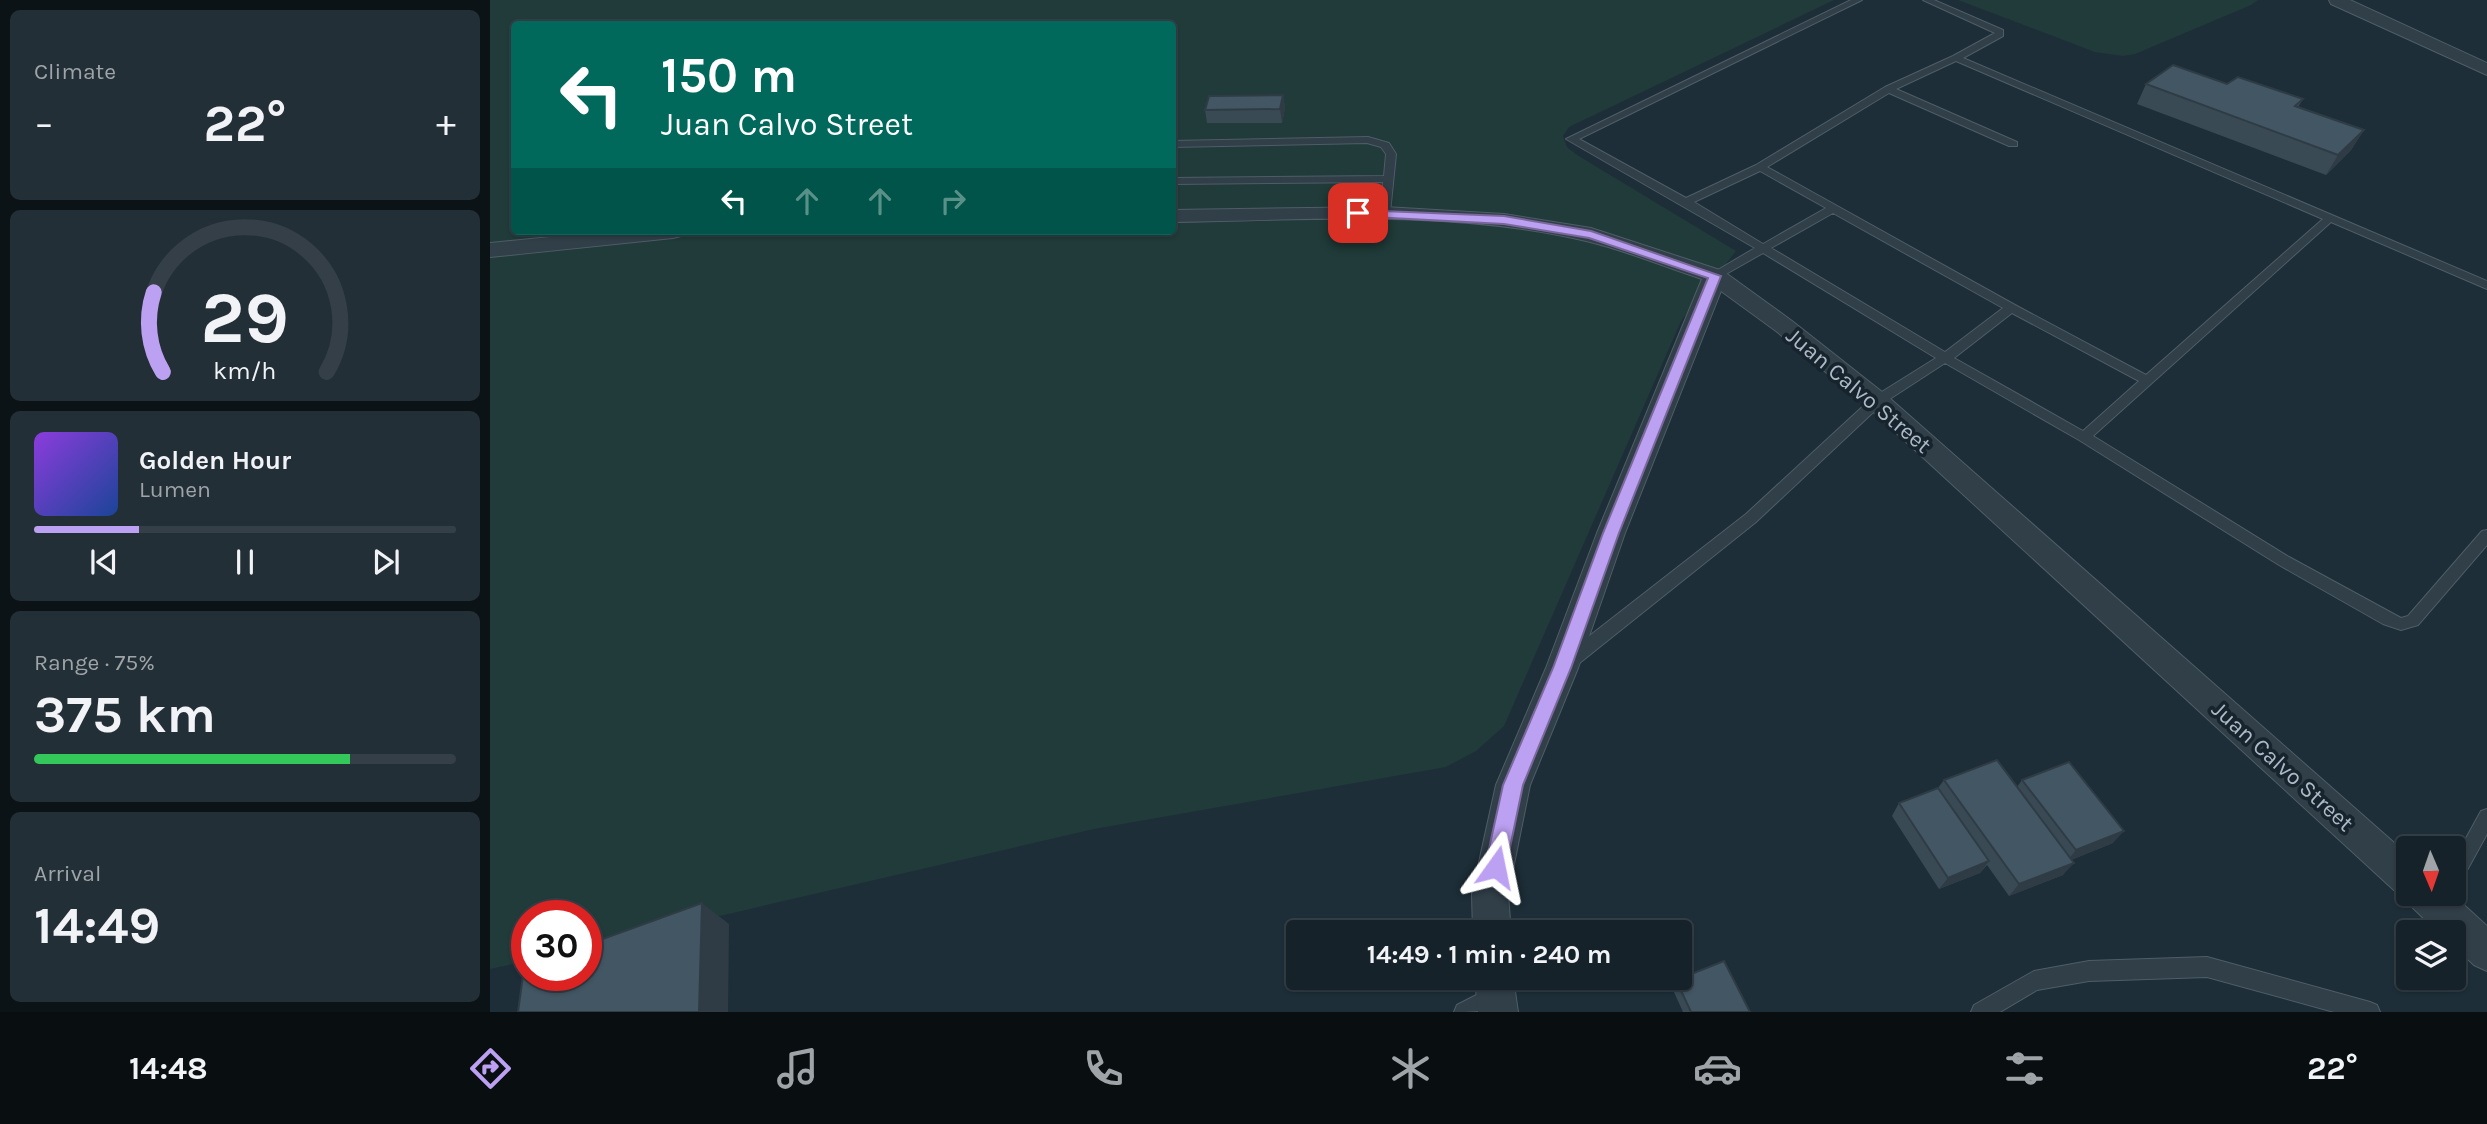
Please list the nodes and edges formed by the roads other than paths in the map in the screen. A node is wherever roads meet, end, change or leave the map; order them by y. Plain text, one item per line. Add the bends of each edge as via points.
1 (1858, 0) edge
2 (1927, 0) edge
3 (2337, 0) edge
4 (1956, 58) junction
5 (2487, 71) edge
6 (1888, 89) junction
7 (1176, 144) edge
8 (2013, 144) dead end
9 (1760, 167) junction
10 (1388, 179) junction
11 (1176, 181) edge
12 (1686, 202) junction
13 (1832, 209) junction
14 (1385, 213) junction
15 (1176, 216) edge
16 (2329, 219) junction
17 (634, 235) edge
18 (1762, 249) junction
19 (490, 250) edge
20 (1715, 276) junction
21 (2487, 285) edge
22 (2011, 308) junction
23 (1945, 358) junction
24 (2146, 380) junction
25 (1877, 401) junction
26 (2084, 437) junction
27 (2487, 535) edge
28 (1562, 668) junction
29 (2487, 817) edge
30 (2466, 851) edge
31 (2396, 868) edge
32 (2450, 906) edge
33 (1491, 920) edge
34 (2487, 952) edge
35 (1981, 1012) edge
36 (2370, 1012) edge

1 - 12 lane via 1571,139
2 - 4 lane via 2000,30
3 - 5 street
4 - 6 lane
4 - 16 lane
6 - 8 lane
6 - 9 lane
7 - 10 lane via 1368,140 1385,145 1391,154
9 - 12 lane
9 - 13 lane
10 - 11 lane
10 - 14 lane
12 - 18 lane
13 - 18 lane
13 - 22 lane
14 - 15 street, Juan Calvo Street
14 - 20 street, Juan Calvo Street via 1504,220 1591,235
16 - 21 lane
16 - 24 lane
17 - 19 street
18 - 20 lane
18 - 23 lane
20 - 25 street, Juan Calvo Street
20 - 28 street
22 - 23 lane
22 - 24 lane
23 - 25 lane
23 - 26 lane
24 - 26 lane
25 - 28 lane via 1751,518
25 - 31 street, Juan Calvo Street
26 - 27 lane via 2284,561 2401,624 2413,621
28 - 33 street via 1513,785 1490,894
29 - 30 lane
32 - 34 street
35 - 36 lane via 2034,981 2089,971 2207,967

